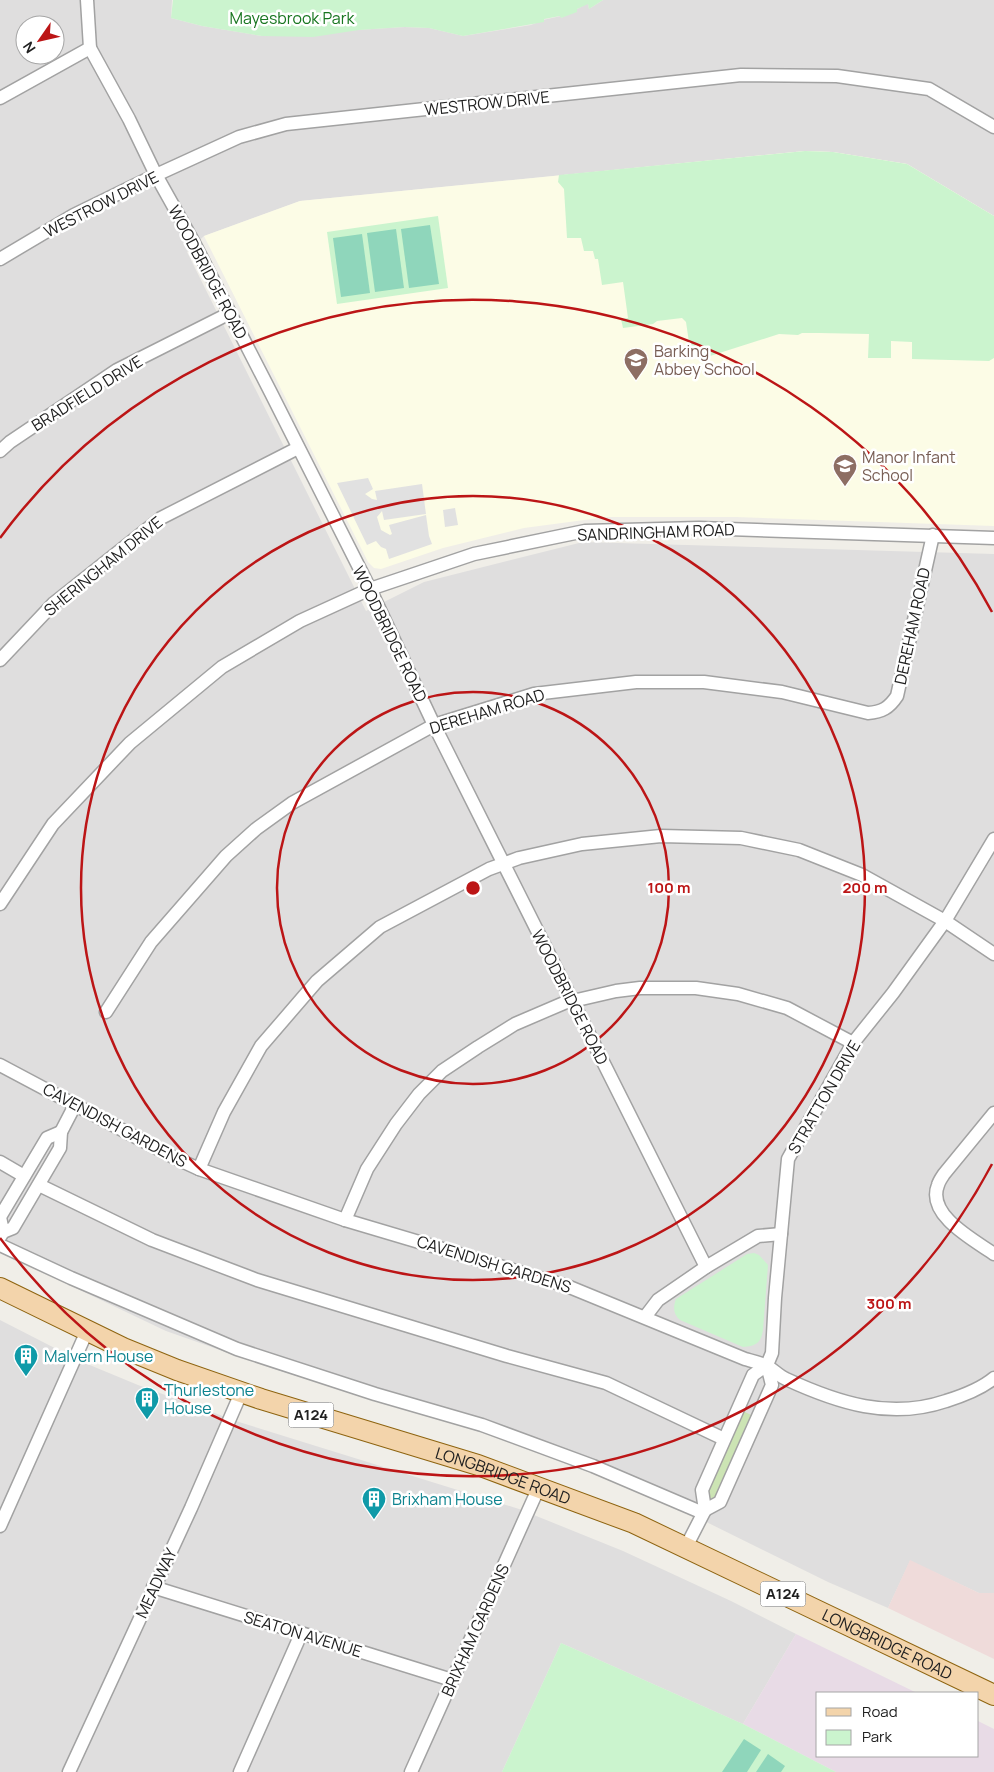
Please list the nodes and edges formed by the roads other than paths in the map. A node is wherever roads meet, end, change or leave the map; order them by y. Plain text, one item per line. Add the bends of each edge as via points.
1 (87, 0) edge
2 (90, 48) junction
3 (0, 98) edge
4 (994, 127) edge
5 (156, 176) junction
6 (0, 259) edge
7 (230, 313) junction
8 (298, 448) junction
9 (0, 450) edge
10 (933, 535) junction
11 (994, 538) edge
12 (370, 589) junction
13 (0, 660) edge
14 (434, 725) junction
15 (994, 839) edge
16 (503, 863) junction
17 (0, 904) edge
18 (945, 921) junction
19 (994, 954) edge
20 (572, 1001) junction
21 (106, 1012) dead end
22 (852, 1043) junction
23 (0, 1066) edge
24 (75, 1105) junction
25 (994, 1113) edge
26 (61, 1132) junction
27 (0, 1162) edge
28 (199, 1168) junction
29 (24, 1176) junction
30 (39, 1185) junction
31 (345, 1220) junction
32 (781, 1234) junction
33 (1, 1235) edge
34 (0, 1245) edge
35 (994, 1254) edge
36 (706, 1266) junction
37 (0, 1288) edge
38 (645, 1317) junction
39 (87, 1331) junction
40 (767, 1366) junction
41 (994, 1378) edge
42 (241, 1393) junction
43 (724, 1439) junction
44 (539, 1487) junction
45 (704, 1511) junction
46 (0, 1526) edge
47 (686, 1547) junction
48 (153, 1588) junction
49 (301, 1634) junction
50 (452, 1680) junction
51 (994, 1695) edge
52 (68, 1772) edge
53 (240, 1772) edge
54 (411, 1772) edge

1 - 2 street, WOODBRIDGE ROAD
2 - 3 street
2 - 5 street, WOODBRIDGE ROAD
4 - 5 street, WESTROW DRIVE via 929,90 837,76 741,75 286,124 239,137
5 - 6 street, WESTROW DRIVE via 74,215
5 - 7 street, WOODBRIDGE ROAD
7 - 8 street, WOODBRIDGE ROAD
7 - 9 street, BRADFIELD DRIVE via 117,370
8 - 12 street, WOODBRIDGE ROAD
8 - 13 street, SHERINGHAM DRIVE via 161,518 54,603
10 - 11 street, SANDRINGHAM ROAD
10 - 12 street, SANDRINGHAM ROAD via 699,528 585,531 474,554
10 - 14 street, DEREHAM ROAD via 897,696 892,704 879,712 868,713 763,689 704,682 636,682 534,694
12 - 14 street, WOODBRIDGE ROAD
12 - 17 street, SANDRINGHAM ROAD via 300,621 222,667 130,743 53,824
14 - 16 street, WOODBRIDGE ROAD
14 - 21 street, DEREHAM ROAD via 292,802 256,829 226,856 151,942
15 - 18 street, STRATTON DRIVE
16 - 18 street via 582,844 661,836 741,838 798,850 862,875
16 - 20 street, WOODBRIDGE ROAD
16 - 28 street via 380,927 317,981 261,1046 224,1112
18 - 19 street
18 - 22 street, STRATTON DRIVE
20 - 22 street via 616,990 640,988 696,988 738,994 787,1008
20 - 31 street via 515,1024 442,1071 419,1094 367,1169
20 - 36 street, WOODBRIDGE ROAD
22 - 32 street, STRATTON DRIVE via 788,1159
23 - 24 street, CAVENDISH GARDENS
24 - 26 street
24 - 28 street, CAVENDISH GARDENS
25 - 35 street via 944,1174 936,1199 952,1223
26 - 29 street via 47,1138
26 - 30 street via 60,1148
27 - 29 street
28 - 31 street, CAVENDISH GARDENS
29 - 33 street via 0,1217
30 - 33 street via 13,1228
30 - 43 street via 152,1240 257,1280 606,1383
31 - 38 street, CAVENDISH GARDENS via 567,1286
32 - 36 street via 758,1236
32 - 40 street, STRATTON DRIVE via 772,1353
34 - 45 street via 237,1349 482,1425
36 - 38 street via 658,1300
37 - 39 main road, LONGBRIDGE ROAD / A124
38 - 40 street, CAVENDISH GARDENS
39 - 42 main road, LONGBRIDGE ROAD / A124 via 132,1352
39 - 46 street
40 - 41 street, CAVENDISH GARDENS via 784,1378 849,1404 879,1409 928,1407 970,1392
40 - 43 street, STRATTON DRIVE via 753,1375
40 - 45 street, STRATTON DRIVE via 772,1384 720,1502
42 - 44 main road, LONGBRIDGE ROAD / A124 via 478,1464
42 - 48 street, MEADWAY
43 - 45 street, STRATTON DRIVE via 702,1490
44 - 47 main road, LONGBRIDGE ROAD / A124 via 634,1523
44 - 50 street, BRIXHAM GARDENS
45 - 47 street, STRATTON DRIVE
47 - 51 main road, LONGBRIDGE ROAD / A124
48 - 49 street, SEATON AVENUE
48 - 52 street, MEADWAY
49 - 50 street, SEATON AVENUE
49 - 53 street
50 - 54 street, BRIXHAM GARDENS

